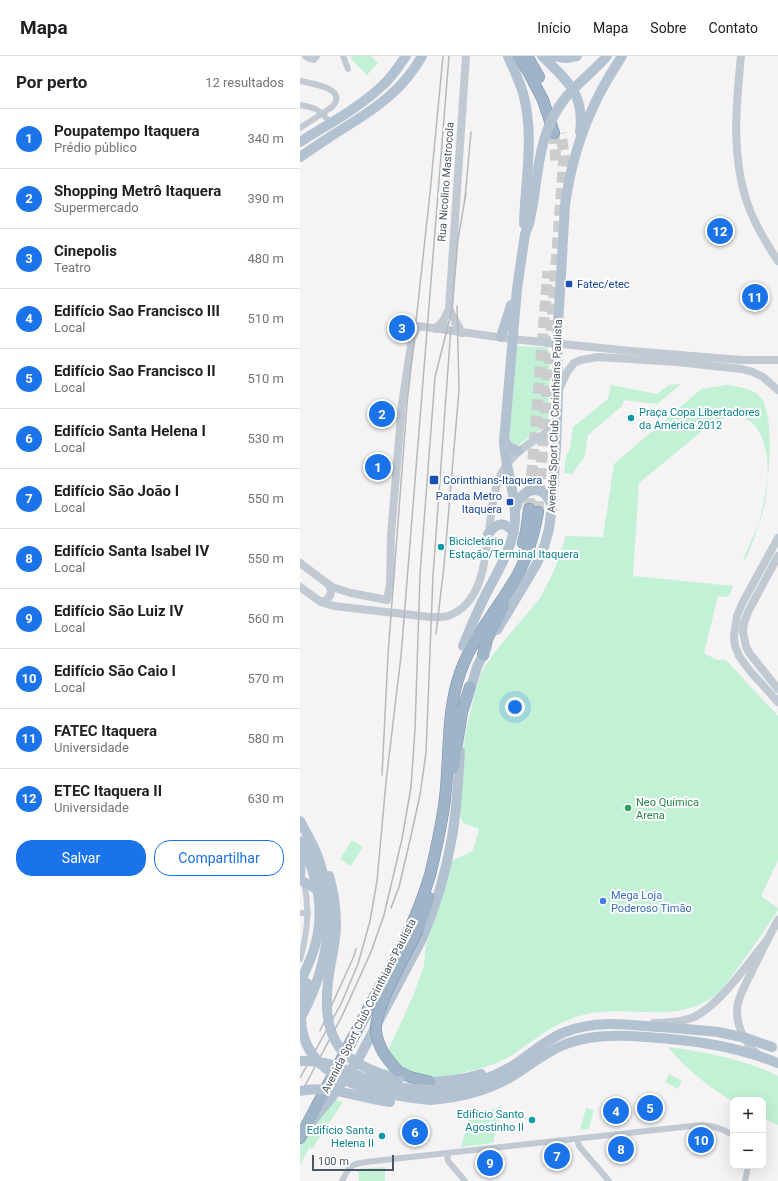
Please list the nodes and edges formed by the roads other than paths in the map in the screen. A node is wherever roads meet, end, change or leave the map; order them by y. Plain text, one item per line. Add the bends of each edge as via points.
1 (305, 56) edge
2 (317, 56) edge
3 (343, 56) edge
4 (406, 56) edge
5 (422, 56) edge
6 (466, 56) edge
7 (508, 56) edge
8 (518, 56) edge
9 (527, 56) edge
10 (542, 56) edge
11 (552, 56) edge
12 (576, 56) edge
13 (607, 56) edge
14 (622, 56) edge
15 (741, 56) edge
16 (348, 69) dead end
17 (300, 81) edge
18 (300, 105) edge
19 (324, 113) junction
20 (330, 123) junction
21 (300, 128) edge
22 (300, 142) edge
23 (300, 157) edge
24 (575, 158) junction
25 (525, 234) junction
26 (778, 261) edge
27 (517, 289) junction
28 (449, 309) junction
29 (435, 329) junction
30 (462, 332) junction
31 (501, 337) junction
32 (512, 339) junction
33 (557, 343) junction
34 (778, 360) edge
35 (778, 390) edge
36 (558, 394) junction
37 (557, 425) junction
38 (504, 441) junction
39 (518, 451) junction
40 (507, 464) junction
41 (552, 506) junction
42 (515, 509) junction
43 (514, 532) junction
44 (488, 534) junction
45 (778, 538) edge
46 (778, 556) edge
47 (300, 563) edge
48 (300, 573) edge
49 (311, 573) junction
50 (516, 577) junction
51 (329, 585) junction
52 (300, 587) edge
53 (321, 602) junction
54 (463, 646) junction
55 (483, 655) junction
56 (470, 687) junction
57 (778, 689) edge
58 (778, 702) edge
59 (445, 798) junction
60 (442, 818) junction
61 (300, 822) edge
62 (301, 843) edge
63 (319, 859) junction
64 (302, 878) edge
65 (318, 890) junction
66 (300, 913) edge
67 (308, 913) junction
68 (778, 920) edge
69 (767, 940) junction
70 (300, 959) edge
71 (304, 983) edge
72 (300, 1020) edge
73 (667, 1025) junction
74 (778, 1050) edge
75 (762, 1058) junction
76 (300, 1061) edge
77 (778, 1063) edge
78 (398, 1075) junction
79 (300, 1091) edge
80 (431, 1091) junction
81 (300, 1123) edge
82 (730, 1133) edge
83 (301, 1137) edge
84 (577, 1139) junction
85 (446, 1153) junction
86 (747, 1169) edge
87 (342, 1181) edge
88 (465, 1181) edge
89 (609, 1181) edge
90 (745, 1181) edge

1 - 2 street via 314,60
3 - 16 street
4 - 20 main road via 384,84
5 - 23 main road via 392,95 375,109
6 - 28 street, Rua Nicolino Mastrocola
7 - 25 main road, Avenida Sport Club Corinthians Paulista via 523,93 528,124
8 - 9 highway via 543,100 557,133 550,99
10 - 24 main road via 574,90 581,108 582,119
11 - 12 main road
13 - 25 main road, Avenida Sport Club Corinthians Paulista, bridge via 567,96 553,116 540,156 533,204
14 - 24 main road, Avenida Sport Club Corinthians Paulista via 596,100
15 - 26 street via 736,122 740,174 753,217
17 - 19 street via 335,92 336,103
18 - 19 street
19 - 20 street
19 - 21 street
20 - 22 main road
24 - 33 main road, Avenida Sport Club Corinthians Paulista via 565,205
25 - 27 main road, Avenida Sport Club Corinthians Paulista
27 - 31 main road
27 - 32 main road, Avenida Sport Club Corinthians Paulista
28 - 29 street, Rua Nicolino Mastrocola
28 - 30 street
29 - 30 street
29 - 51 street via 418,326 411,343 402,404 387,600 351,593
30 - 31 street
31 - 32 street
32 - 33 street
32 - 38 main road, Avenida Sport Club Corinthians Paulista
33 - 34 street via 702,358
33 - 36 main road, Avenida Sport Club Corinthians Paulista
35 - 36 street via 753,372 742,369 598,357 574,363 567,372
36 - 37 main road, Avenida Sport Club Corinthians Paulista
37 - 39 street
37 - 41 main road, Avenida Sport Club Corinthians Paulista
38 - 39 main road via 510,448
38 - 40 main road, Avenida Sport Club Corinthians Paulista
39 - 40 street
40 - 42 main road, Avenida Sport Club Corinthians Paulista
40 - 44 street via 498,481
41 - 42 main road via 545,494 532,490 521,496
41 - 55 main road, Avenida Sport Club Corinthians Paulista via 549,529 536,565
42 - 43 main road, Avenida Sport Club Corinthians Paulista
43 - 44 main road via 502,524 494,527
43 - 54 main road, Avenida Sport Club Corinthians Paulista
44 - 53 street via 481,576 475,593 461,608 448,616 424,616 334,606
45 - 58 street via 742,604 734,636 739,656
46 - 57 street via 748,612 743,632 750,654
47 - 49 street
48 - 49 street
49 - 51 street
50 - 54 highway, Avenida Sport Club Corinthians Paulista via 528,551 533,510 515,566
50 - 55 highway via 487,639
50 - 59 highway, Avenida Sport Club Corinthians Paulista via 473,644 458,680 451,711
51 - 53 street via 330,596
52 - 53 street
54 - 81 highway, Avenida Sport Club Corinthians Paulista via 446,707 436,815 418,890 398,936
55 - 56 main road, Avenida Sport Club Corinthians Paulista
56 - 59 highway via 462,712 452,774
56 - 83 main road, Avenida Sport Club Corinthians Paulista via 461,742 452,834 442,884 430,919 419,946 359,1058
59 - 60 highway, Avenida Sport Club Corinthians Paulista
60 - 78 highway, bridge via 437,868 424,917 386,995 376,1024 382,1050
60 - 83 highway, Avenida Sport Club Corinthians Paulista via 429,876 418,909
61 - 63 main road
62 - 64 main road
62 - 65 main road via 314,873
63 - 72 main road via 328,896 329,927 317,984
63 - 78 main road, bridge via 328,871 336,912 326,1007 331,1033 343,1053 357,1063 375,1072
64 - 65 main road
64 - 67 street
65 - 71 main road via 316,942 311,957 312,964
66 - 67 street
67 - 70 street
68 - 69 street
69 - 73 street via 712,1005 692,1018
69 - 75 street via 737,1009 740,1030
71 - 80 main road, bridge via 301,1025 313,1055 323,1066 364,1088 391,1095
73 - 74 main road, bridge via 732,1035
73 - 80 main road via 602,1024 576,1028 545,1042 498,1074 462,1087
75 - 77 main road
75 - 80 main road via 725,1046 695,1041 637,1036 598,1037 562,1046 486,1089 454,1097
76 - 80 main road, bridge via 328,1064 395,1087
78 - 80 highway via 410,1077
79 - 80 main road, bridge via 311,1088 323,1089 364,1098 406,1103
82 - 84 street via 710,1125 701,1125
84 - 85 street
84 - 89 street via 579,1146
85 - 87 street via 352,1165
85 - 88 street via 448,1161
86 - 90 street

